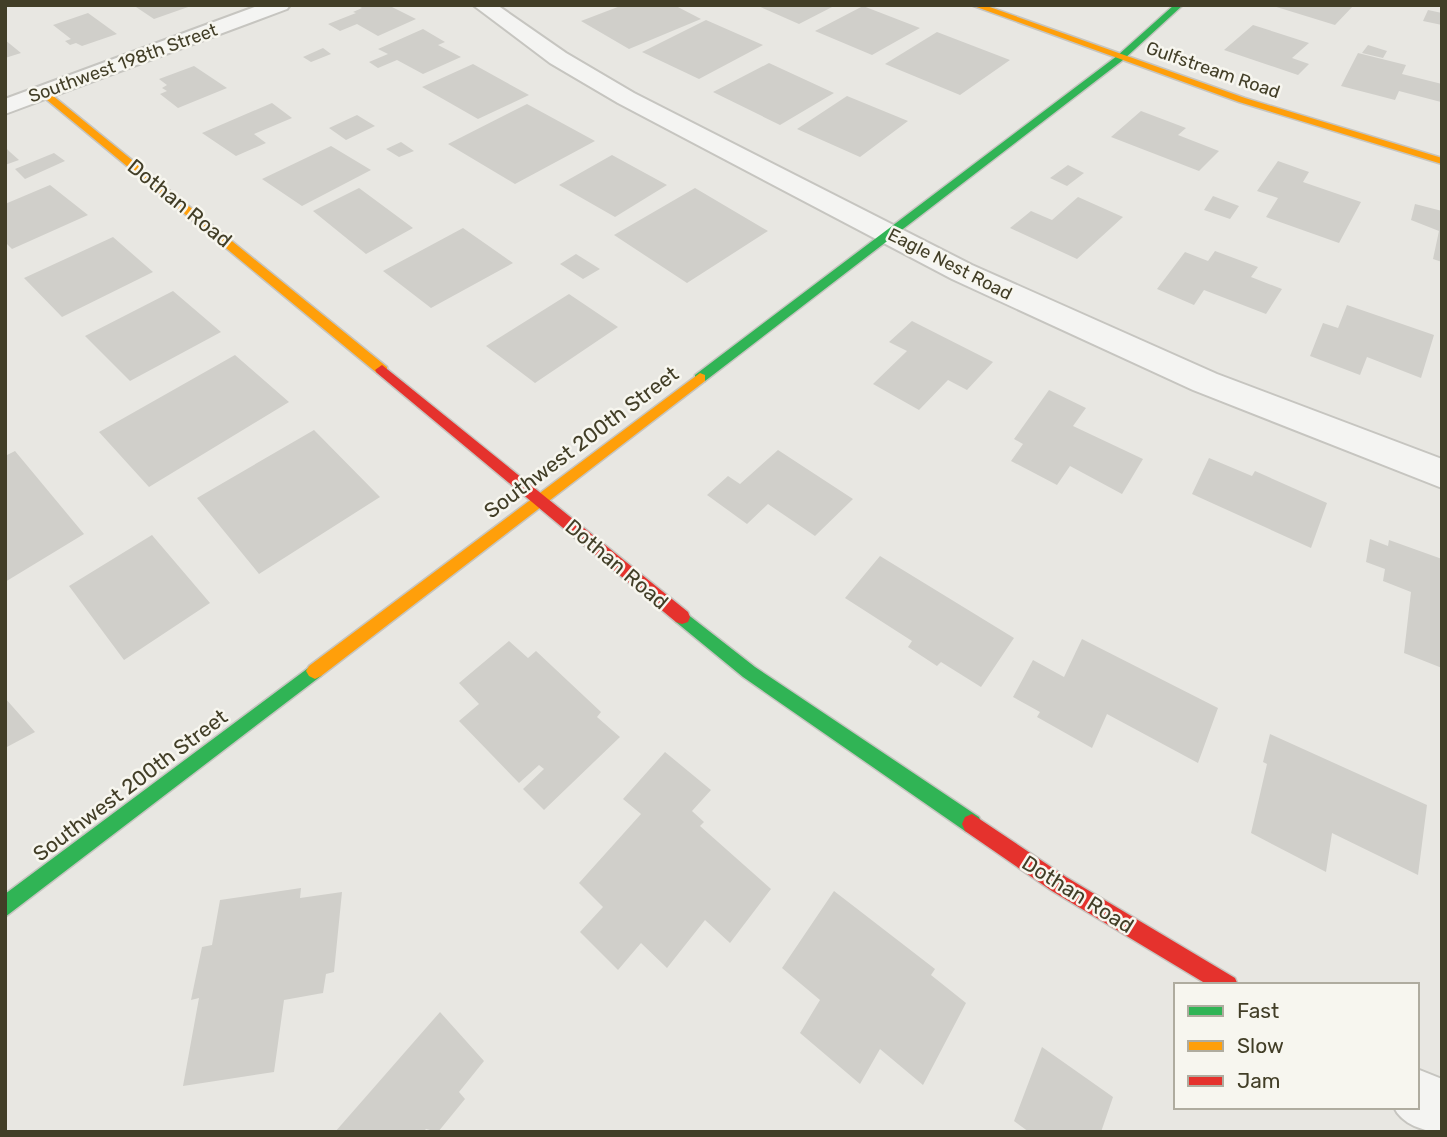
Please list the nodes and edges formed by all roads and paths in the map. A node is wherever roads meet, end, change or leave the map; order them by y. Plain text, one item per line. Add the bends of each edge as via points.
1 (280, 5) edge
2 (483, 5) edge
3 (975, 5) edge
4 (1180, 5) edge
5 (1120, 58) junction
6 (44, 93) junction
7 (5, 107) edge
8 (1442, 162) edge
9 (888, 234) junction
10 (1442, 474) edge
11 (541, 499) junction
12 (5, 907) edge
13 (1225, 983) edge
14 (1419, 1097) edge
15 (1442, 1110) edge

1 - 6 street, Southwest 198th Street
2 - 9 street, Eagle Nest Road via 595,81
3 - 5 street, Gulfstream Road
4 - 5 street, Southwest 200th Street
5 - 8 street, Gulfstream Road
5 - 9 street, Southwest 200th Street
6 - 7 street, Southwest 198th Street
6 - 11 street, Dothan Road
9 - 10 street, Eagle Nest Road via 1144,356
9 - 11 street, Southwest 200th Street
11 - 12 street, Southwest 200th Street
11 - 13 street, Dothan Road via 749,672 1059,884
14 - 15 street

